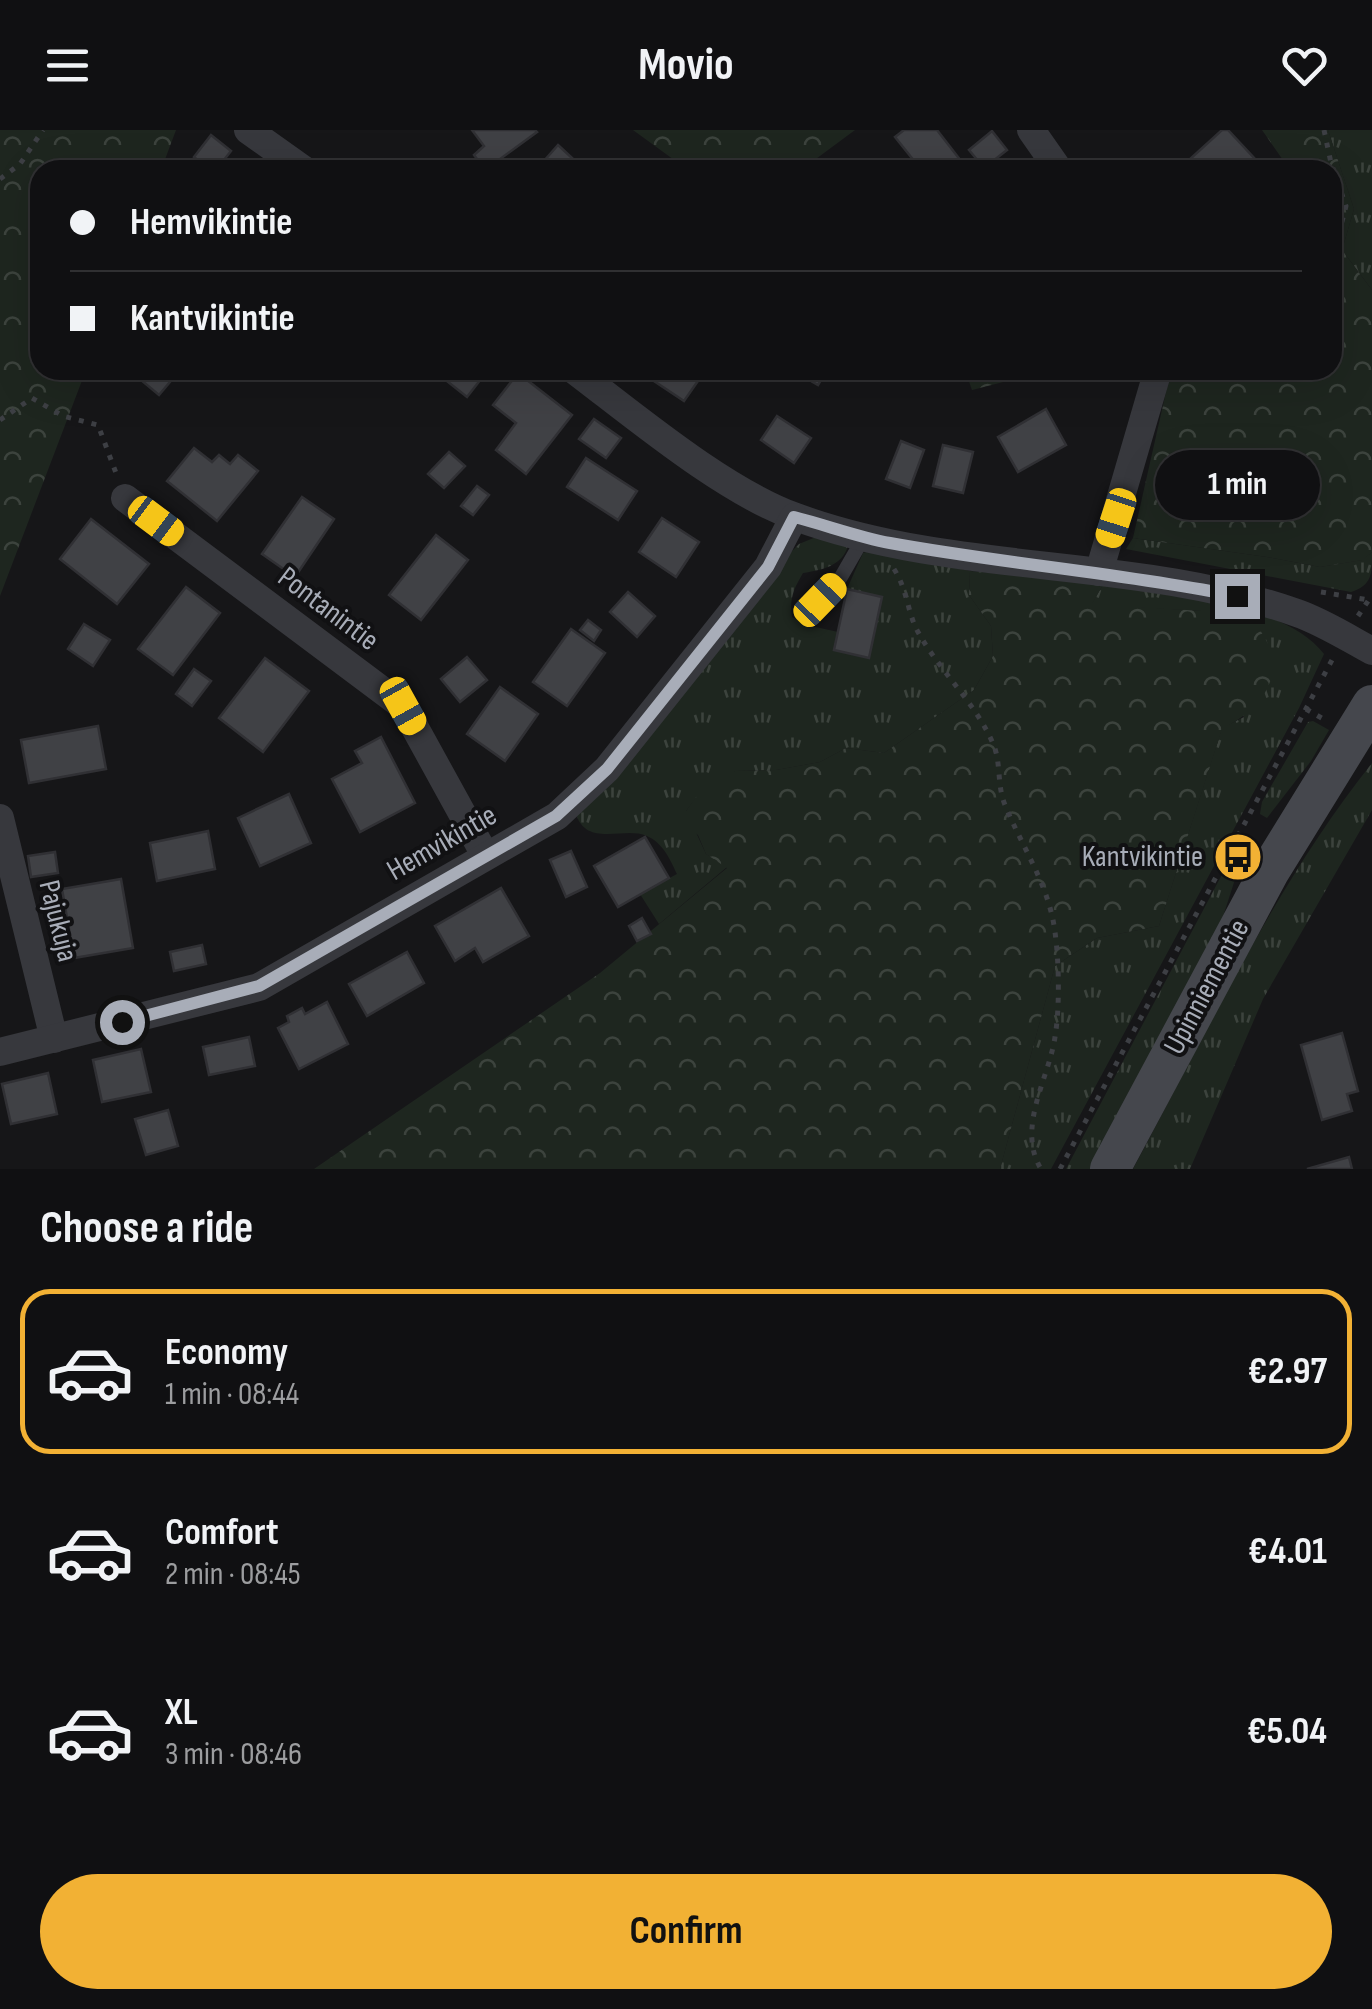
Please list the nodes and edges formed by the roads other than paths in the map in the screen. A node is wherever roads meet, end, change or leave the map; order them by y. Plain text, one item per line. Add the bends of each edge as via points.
1 (248, 130) edge
2 (1032, 130) edge
3 (290, 160) edge
4 (1052, 160) edge
5 (588, 380) edge
6 (1155, 380) edge
7 (125, 498) road end
8 (794, 517) junction
9 (876, 539) junction
10 (1099, 572) junction
11 (820, 600) dead end
12 (1372, 651) edge
13 (1372, 705) edge
14 (0, 818) edge
15 (485, 855) junction
16 (54, 1040) junction
17 (0, 1052) edge
18 (1110, 1169) edge

1 - 3 street
2 - 4 street
5 - 8 street via 728,482
6 - 10 street
7 - 15 street, Pontanintie via 403,706
8 - 9 street
8 - 15 street, Hemvikintie via 768,567 607,769 556,816
9 - 10 street
9 - 11 lane
10 - 12 street via 1256,600 1301,614
13 - 18 street, Upinniementie via 1269,872
14 - 16 street, Pajukuja
15 - 16 street, Hemvikintie via 259,986
16 - 17 street, Hemvikintie

